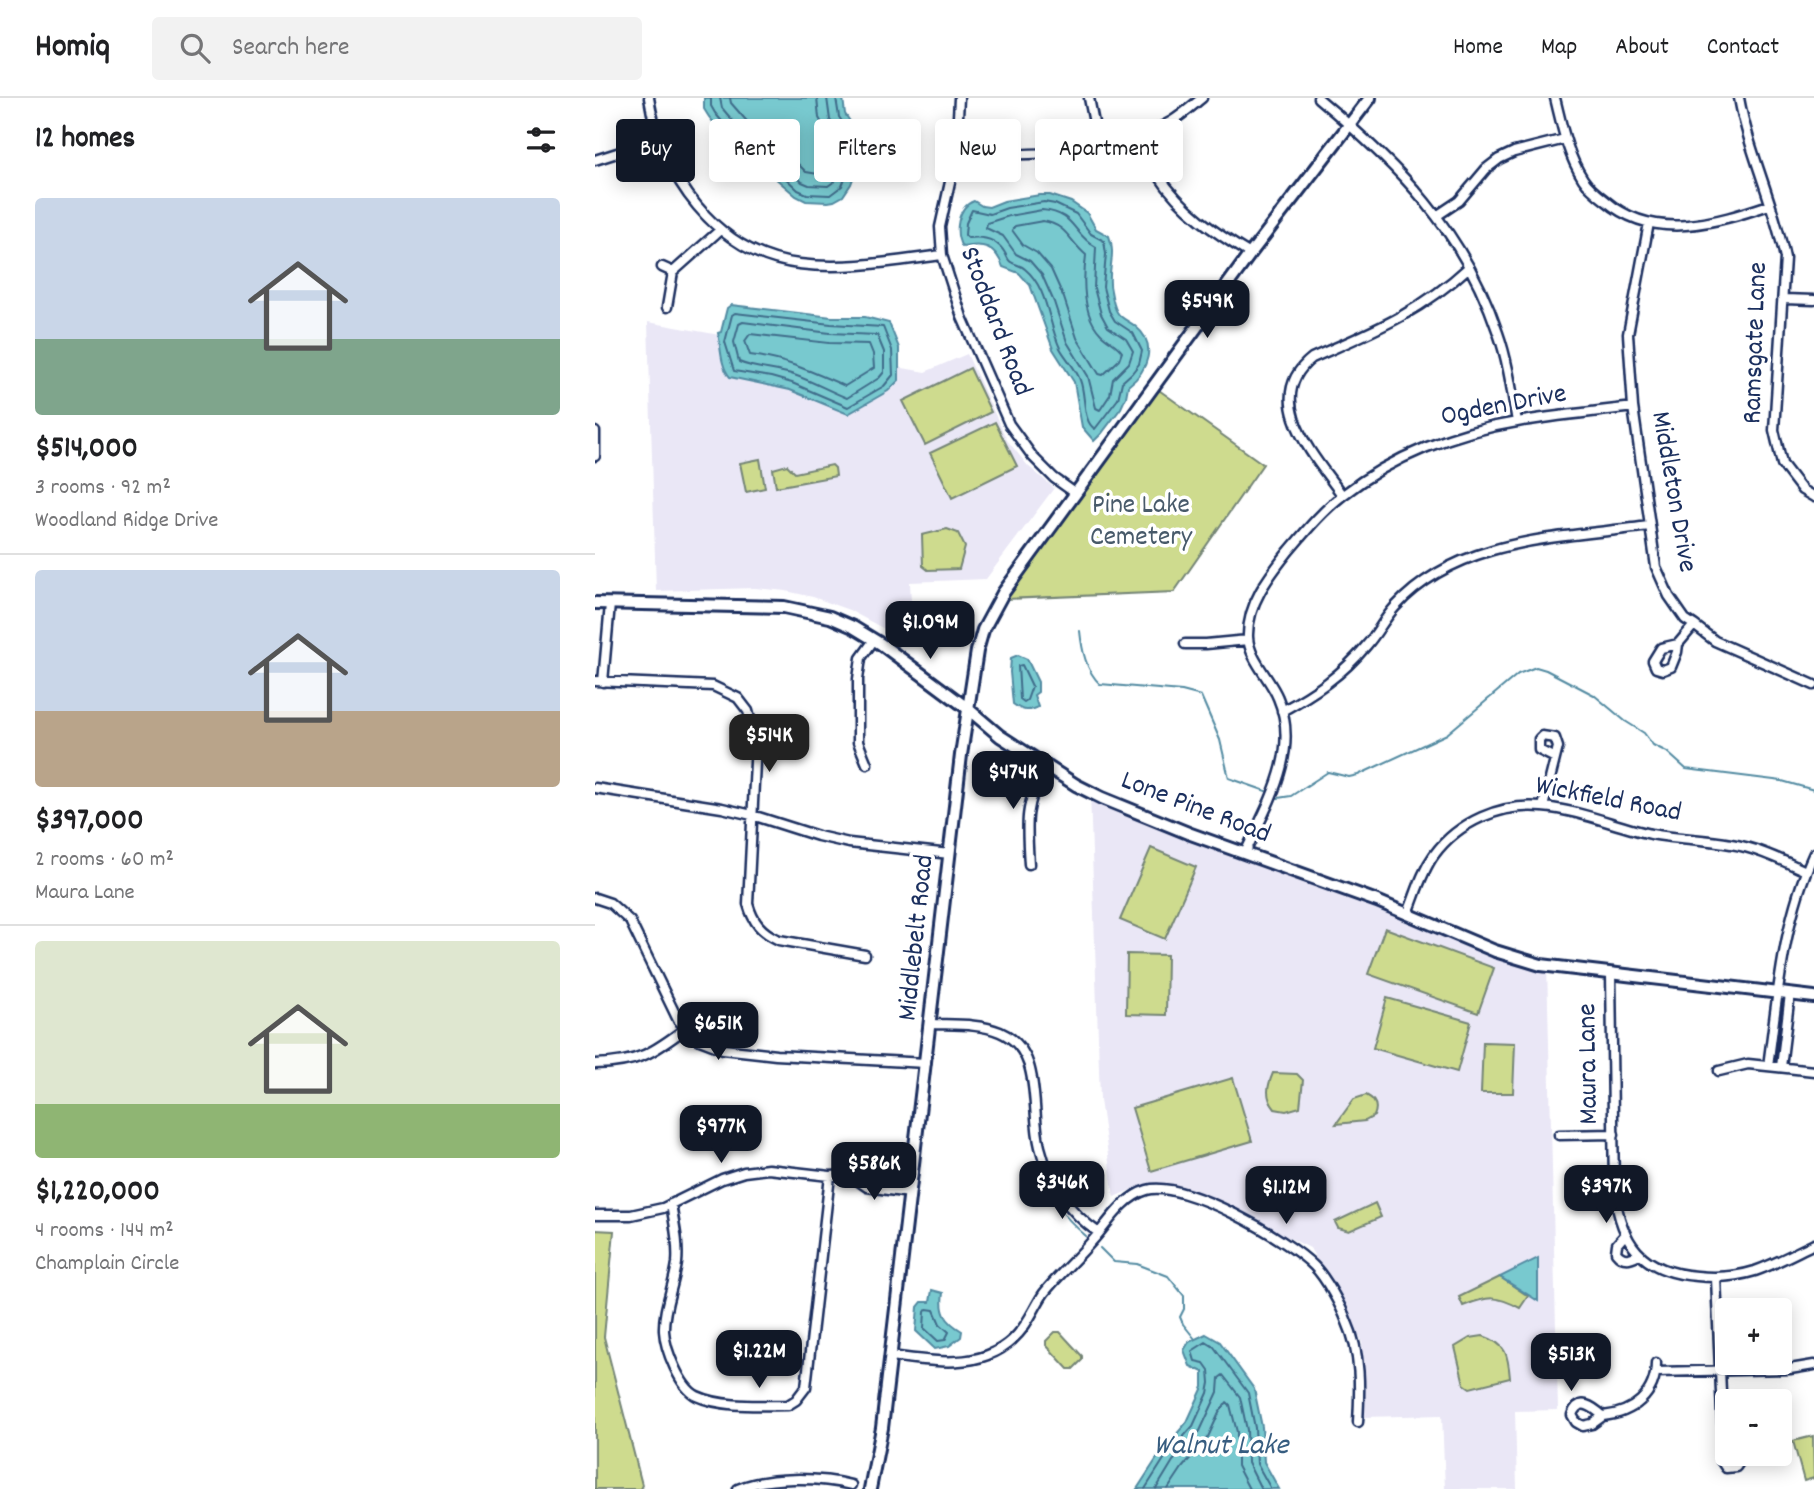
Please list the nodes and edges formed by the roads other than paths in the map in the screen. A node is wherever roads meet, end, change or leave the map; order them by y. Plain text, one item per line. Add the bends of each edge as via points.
1 (649, 98) edge
2 (958, 98) edge
3 (1089, 98) edge
4 (1202, 98) edge
5 (1318, 98) edge
6 (1370, 98) edge
7 (1555, 98) edge
8 (1739, 98) edge
9 (654, 119) edge
10 (957, 119) edge
11 (1093, 119) edge
12 (1174, 119) edge
13 (1349, 124) junction
14 (1565, 139) junction
15 (616, 153) edge
16 (595, 160) edge
17 (679, 182) edge
18 (950, 182) edge
19 (1163, 182) edge
20 (1769, 205) junction
21 (1438, 215) junction
22 (1649, 223) junction
23 (720, 230) junction
24 (1250, 254) junction
25 (942, 255) junction
26 (662, 267) dead end
27 (1469, 267) junction
28 (673, 272) junction
29 (1784, 299) junction
30 (1814, 300) edge
31 (667, 307) dead end
32 (1633, 407) junction
33 (1517, 422) junction
34 (595, 433) edge
35 (595, 456) edge
36 (1075, 493) junction
37 (1342, 495) junction
38 (1814, 497) edge
39 (1649, 526) junction
40 (595, 603) edge
41 (610, 604) junction
42 (1694, 625) junction
43 (874, 640) junction
44 (1248, 640) junction
45 (1678, 643) dead end
46 (1185, 644) dead end
47 (599, 682) edge
48 (1814, 685) edge
49 (967, 708) junction
50 (1282, 711) junction
51 (1555, 758) dead end
52 (867, 764) dead end
53 (1044, 766) junction
54 (595, 788) edge
55 (1543, 807) junction
56 (752, 815) junction
57 (1245, 853) junction
58 (1814, 853) edge
59 (950, 854) junction
60 (1029, 864) dead end
61 (1806, 871) junction
62 (595, 898) edge
63 (1408, 913) junction
64 (865, 955) dead end
65 (1611, 974) junction
66 (1784, 994) junction
67 (1814, 997) edge
68 (931, 1024) junction
69 (686, 1028) junction
70 (926, 1063) junction
71 (595, 1064) edge
72 (1768, 1066) junction
73 (1781, 1067) junction
74 (1719, 1071) dead end
75 (1814, 1071) edge
76 (1613, 1133) junction
77 (1559, 1135) dead end
78 (830, 1176) junction
79 (851, 1176) junction
80 (912, 1179) junction
81 (910, 1193) junction
82 (671, 1204) junction
83 (595, 1215) edge
84 (1099, 1233) junction
85 (1625, 1235) junction
86 (1814, 1244) edge
87 (1639, 1254) junction
88 (1716, 1278) junction
89 (1717, 1298) edge
90 (890, 1356) junction
91 (1814, 1365) edge
92 (1792, 1369) edge
93 (1715, 1371) edge
94 (1604, 1416) dead end
95 (1358, 1422) dead end
96 (851, 1485) dead end
97 (738, 1489) edge
98 (870, 1489) edge

1 - 9 street
2 - 10 street, Stoddard Road
3 - 11 street
4 - 12 street
5 - 13 street
6 - 13 street, Middlebelt Road
7 - 14 street
8 - 20 street, Ramsgate Lane
13 - 21 street via 1405,176
13 - 24 street, Middlebelt Road
14 - 21 street via 1499,159 1459,201
14 - 22 street via 1584,181 1616,210
15 - 16 street
17 - 23 street
18 - 25 street, Stoddard Road via 940,227
19 - 24 street via 1187,209
20 - 22 street via 1721,222 1690,226
20 - 29 street, Ramsgate Lane via 1785,258
21 - 27 street
22 - 32 street, Middleton Drive via 1628,334
23 - 25 street via 759,252 796,264 842,266
23 - 28 street
24 - 36 street, Middlebelt Road
25 - 36 street, Stoddard Road via 962,317 1009,424 1033,457
26 - 28 street
27 - 33 street via 1499,333
27 - 37 street via 1418,308 1311,358 1294,376 1293,418
28 - 31 street
29 - 30 street
29 - 38 street, Ramsgate Lane via 1775,430 1782,464 1802,490
32 - 33 street, Ogden Drive
32 - 39 street, Middleton Drive
33 - 37 street, Ogden Drive via 1424,448
34 - 35 street
36 - 49 street, Middlebelt Road via 993,608 977,651
37 - 44 street, Ogden Drive via 1307,529 1269,579 1254,603
39 - 42 street, Middleton Drive via 1656,567 1669,596
39 - 50 street via 1530,540 1483,552 1450,567 1395,607 1343,672 1317,693
40 - 41 street, Lone Pine Road
41 - 43 street, Lone Pine Road via 784,607 830,617
41 - 47 street
42 - 45 street
42 - 48 street, Middleton Drive via 1715,641
43 - 49 street, Lone Pine Road
43 - 52 street via 861,658 858,679 858,742
44 - 46 street
44 - 50 street
47 - 56 street via 713,687 738,698 748,711 755,742
49 - 53 street, Lone Pine Road
49 - 59 street, Middlebelt Road
50 - 57 street via 1286,753
51 - 55 street
53 - 57 street, Lone Pine Road via 1102,798
53 - 60 street via 1031,793 1026,819
54 - 56 street
55 - 61 street, Wickfield Road via 1668,838 1731,844
55 - 63 street, Wickfield Road via 1495,811 1454,834 1427,866
56 - 59 street via 849,842
56 - 64 street via 748,904 761,930 792,943
57 - 63 street, Lone Pine Road
58 - 61 street
59 - 68 street, Middlebelt Road
61 - 66 street via 1793,908
62 - 69 street via 610,903 630,921
63 - 65 street, Lone Pine Road via 1514,957
65 - 66 street, Lone Pine Road
65 - 76 street, Maura Lane
66 - 67 street, Lone Pine Road
66 - 72 street
66 - 73 street
68 - 70 street, Middlebelt Road
68 - 84 street via 998,1031 1017,1044 1031,1072 1036,1129 1055,1185 1068,1207
69 - 70 street via 697,1039 723,1049
69 - 71 street via 652,1053
70 - 80 street, Middlebelt Road
72 - 73 street
72 - 74 street via 1748,1064
73 - 75 street
76 - 77 street
76 - 85 street, Maura Lane via 1614,1190
78 - 79 street
78 - 82 street via 768,1169 744,1172
78 - 82 street via 806,1387 787,1405 724,1402 695,1395 677,1371 664,1331 677,1262
79 - 80 street
79 - 81 street via 867,1187
80 - 81 street, Middlebelt Road
81 - 90 street, Middlebelt Road
82 - 83 street via 631,1214
84 - 90 street via 1043,1295 1009,1345 954,1362
84 - 95 street via 1135,1195 1167,1189 1231,1214 1303,1255 1317,1269 1355,1341
85 - 87 street, Maura Lane
85 - 87 street via 1617,1244 1619,1257
86 - 88 street, Maura Lane via 1756,1270
87 - 88 street, Maura Lane via 1660,1269
88 - 89 street
90 - 98 street, Middlebelt Road
91 - 92 street
93 - 94 street via 1656,1368 1653,1385 1636,1406
96 - 97 street via 791,1480

